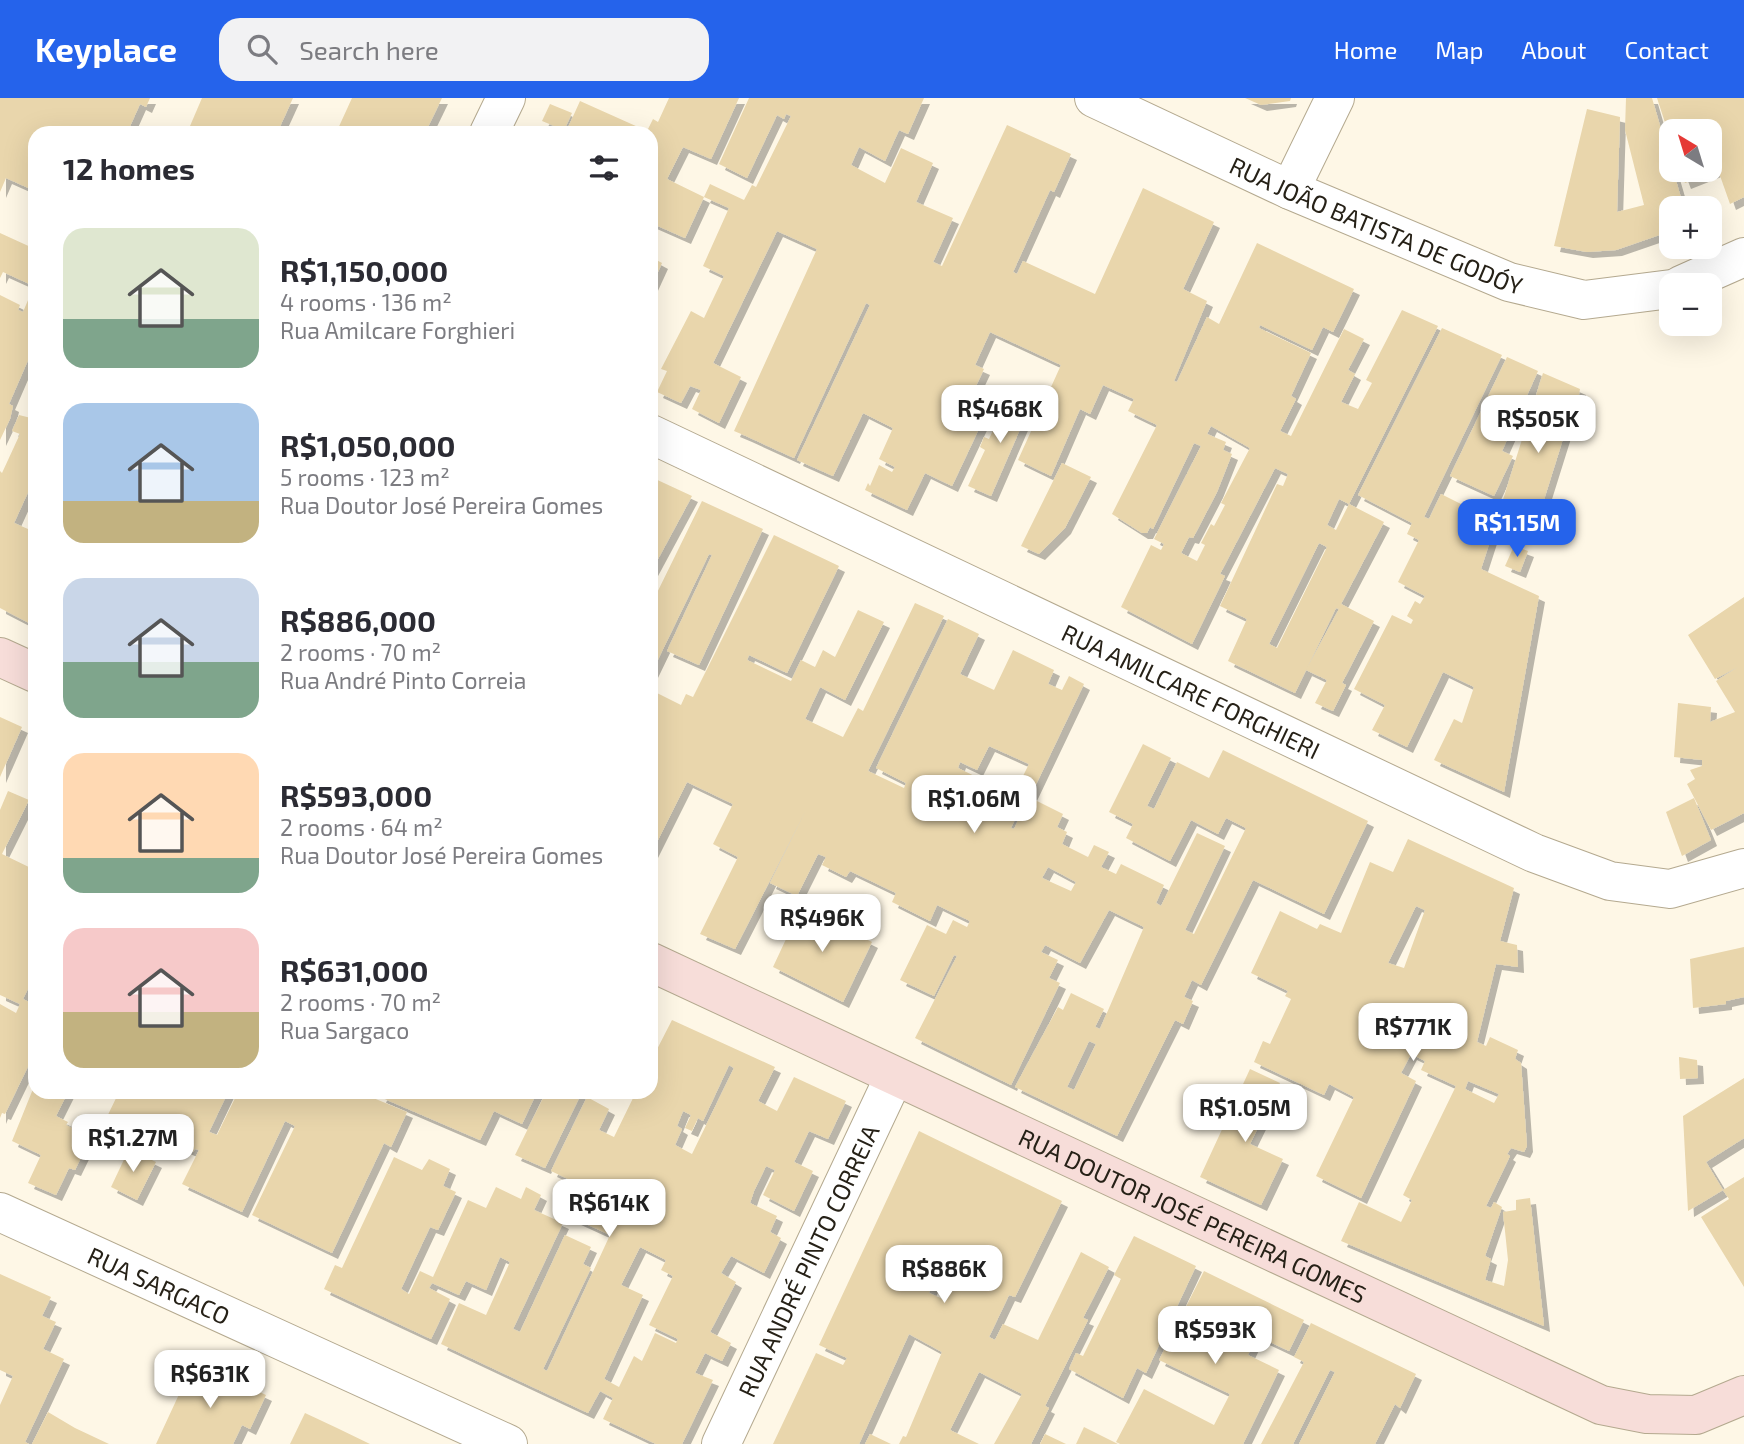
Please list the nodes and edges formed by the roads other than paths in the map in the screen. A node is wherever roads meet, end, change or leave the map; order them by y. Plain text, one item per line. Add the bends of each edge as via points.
1 (506, 98) edge
2 (1094, 98) edge
3 (1335, 98) edge
4 (492, 126) edge
5 (1290, 190) junction
6 (1744, 257) edge
7 (1708, 273) edge
8 (1659, 291) edge
9 (658, 437) edge
10 (0, 657) edge
11 (28, 670) edge
12 (1744, 868) edge
13 (658, 965) edge
14 (894, 1077) junction
15 (0, 1212) edge
16 (1744, 1395) edge
17 (508, 1444) edge
18 (721, 1444) edge

1 - 4 street
2 - 5 street, RUA JOÃO BATISTA DE GODÓY
3 - 5 street
5 - 8 street, RUA JOÃO BATISTA DE GODÓY via 1508,282 1584,300
6 - 7 street
9 - 12 street, RUA AMILCARE FORGHIERI via 1534,853 1610,881 1670,889
10 - 11 main road
13 - 14 main road, RUA DOUTOR JOSÉ PEREIRA GOMES
14 - 16 main road, RUA DOUTOR JOSÉ PEREIRA GOMES via 1601,1405 1647,1415 1696,1415
14 - 18 street, RUA ANDRÉ PINTO CORREIA
15 - 17 street, RUA SARGACO

